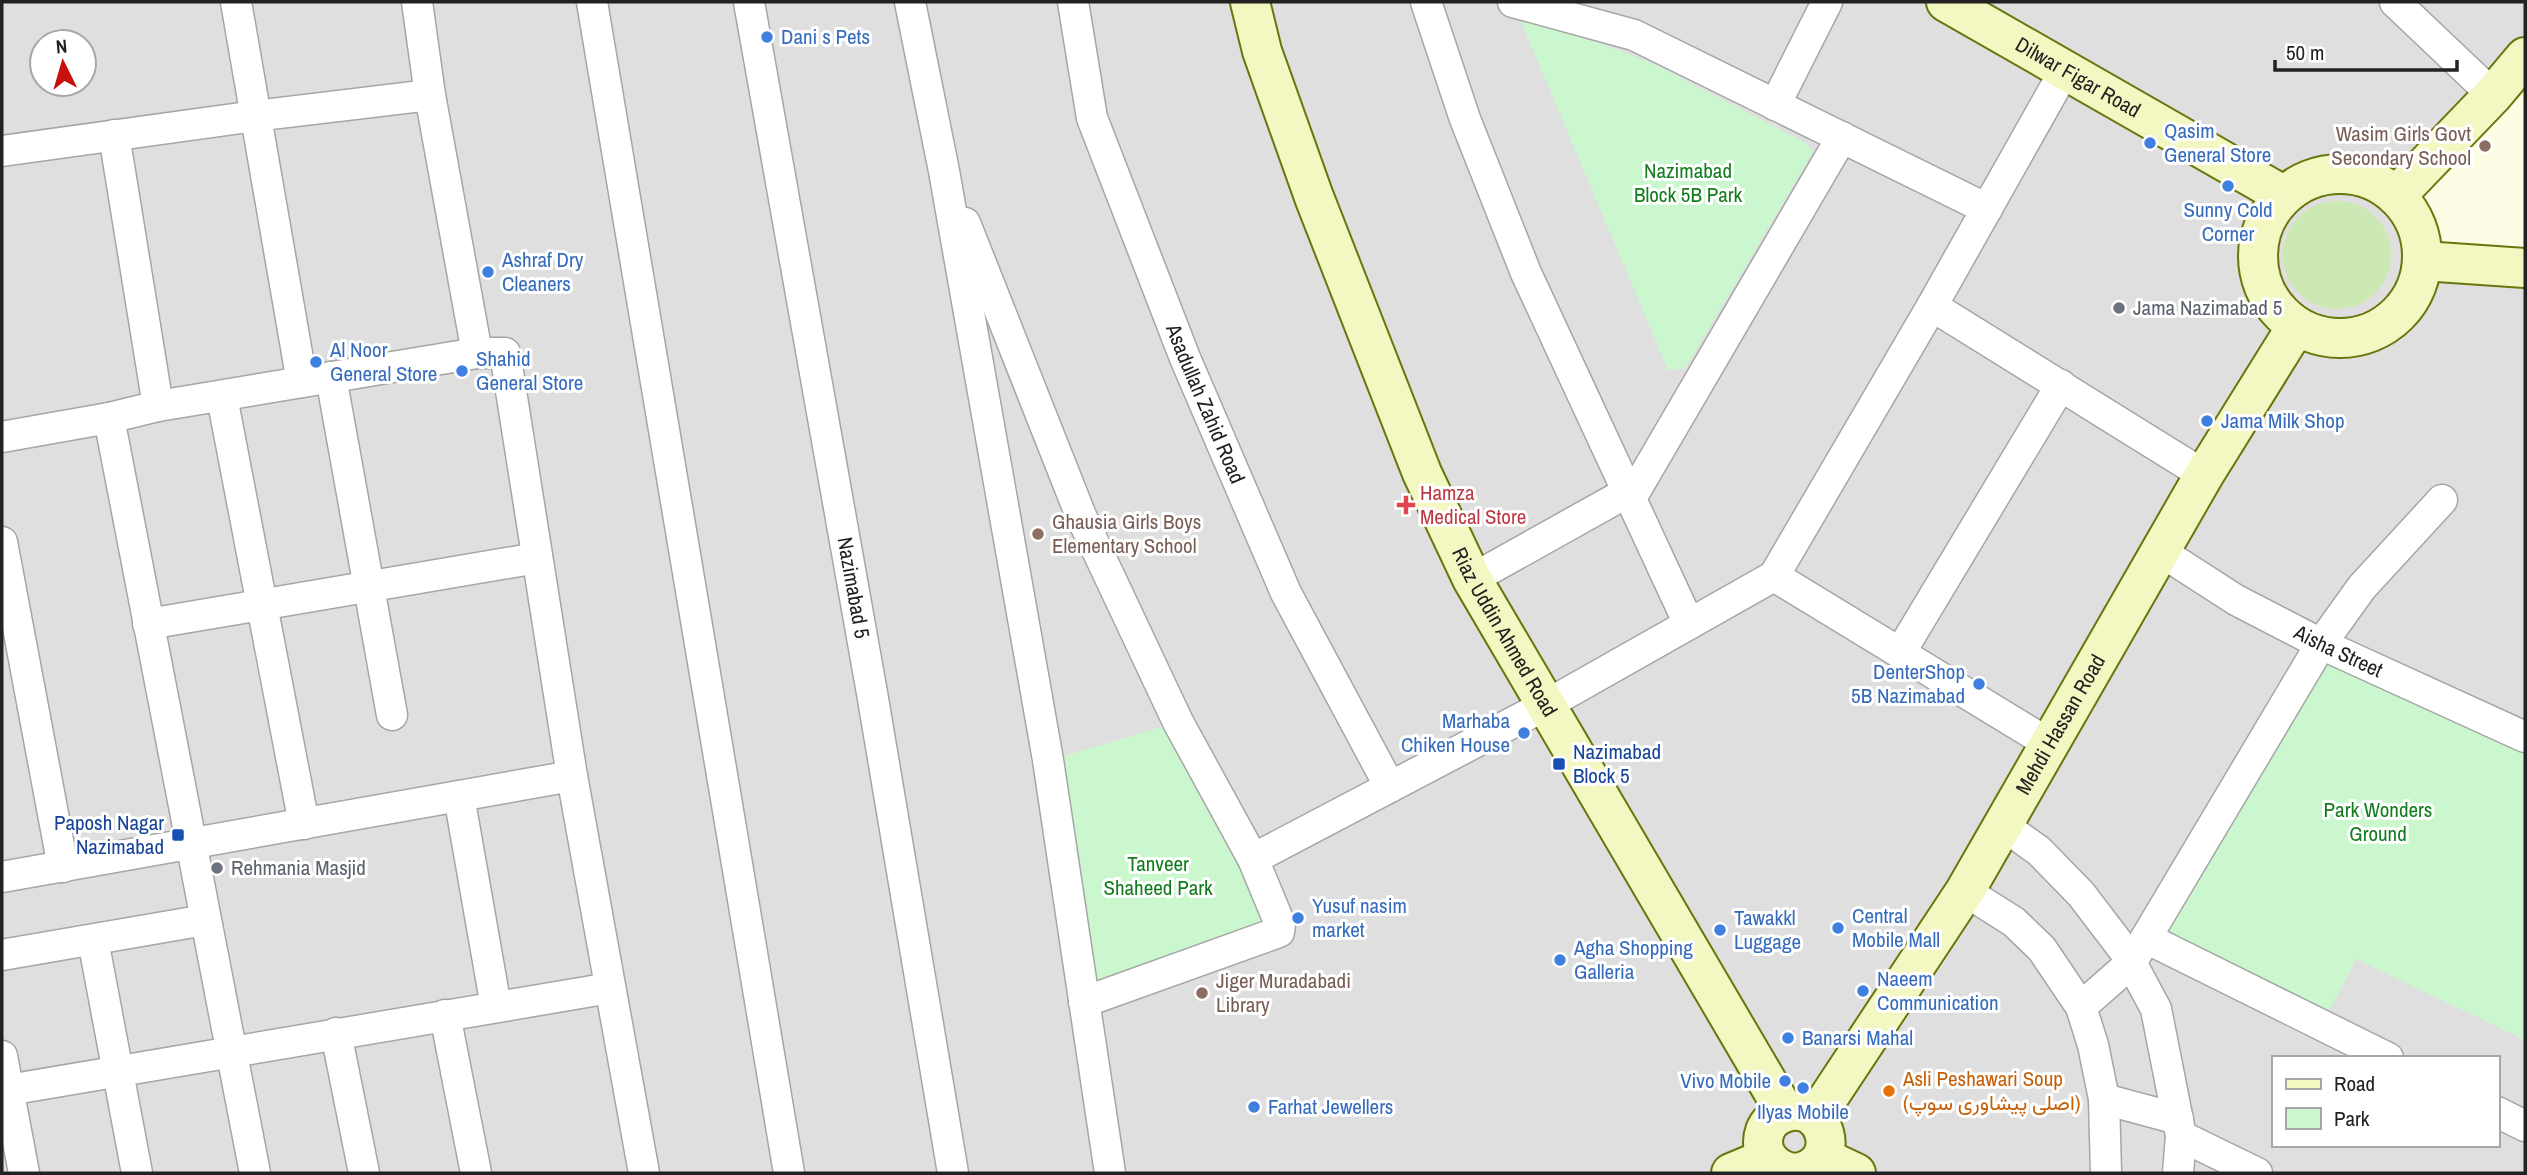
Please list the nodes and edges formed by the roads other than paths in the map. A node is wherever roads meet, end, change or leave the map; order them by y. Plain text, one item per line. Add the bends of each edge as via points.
1 (236, 2) edge
2 (417, 2) edge
3 (592, 2) edge
4 (749, 2) edge
5 (910, 2) edge
6 (1073, 2) edge
7 (1250, 2) edge
8 (1426, 2) edge
9 (1513, 2) edge
10 (1827, 2) edge
11 (1946, 2) edge
12 (2395, 2) edge
13 (2525, 57) edge
14 (2065, 70) junction
15 (430, 95) junction
16 (2493, 95) junction
17 (1775, 105) junction
18 (255, 116) junction
19 (114, 135) junction
20 (1842, 137) junction
21 (2, 151) edge
22 (944, 171) junction
23 (2283, 195) junction
24 (2396, 196) junction
25 (1987, 209) junction
26 (2423, 261) junction
27 (2525, 268) edge
28 (1932, 306) junction
29 (2296, 327) junction
30 (477, 353) junction
31 (331, 377) junction
32 (302, 382) junction
33 (2061, 385) junction
34 (222, 397) junction
35 (158, 406) junction
36 (109, 418) junction
37 (2, 437) edge
38 (2204, 475) junction
39 (1628, 496) junction
40 (2442, 500) dead end
41 (2, 542) edge
42 (2160, 551) junction
43 (537, 558) junction
44 (1774, 576) junction
45 (1472, 579) junction
46 (369, 586) junction
47 (262, 605) junction
48 (148, 624) junction
49 (1689, 624) junction
50 (2321, 644) junction
51 (1900, 653) junction
52 (1546, 705) junction
53 (392, 715) dead end
54 (2525, 737) edge
55 (2048, 743) junction
56 (572, 776) junction
57 (1390, 787) junction
58 (460, 796) junction
59 (304, 824) junction
60 (2003, 825) junction
61 (190, 844) junction
62 (1253, 859) junction
63 (63, 867) junction
64 (2, 877) edge
65 (1965, 891) junction
66 (205, 920) junction
67 (93, 940) junction
68 (2138, 951) junction
69 (2, 955) edge
70 (610, 988) junction
71 (1084, 1002) junction
72 (496, 1007) junction
73 (2081, 1007) junction
74 (445, 1015) junction
75 (336, 1033) junction
76 (231, 1050) junction
77 (2, 1056) edge
78 (2383, 1056) edge
79 (117, 1070) junction
80 (5, 1090) edge
81 (2104, 1099) junction
82 (2499, 1113) edge
83 (1800, 1115) junction
84 (2525, 1126) edge
85 (2180, 1128) junction
86 (1795, 1165) edge
87 (24, 1173) edge
88 (137, 1173) edge
89 (255, 1173) edge
90 (364, 1173) edge
91 (476, 1173) edge
92 (644, 1173) edge
93 (789, 1173) edge
94 (953, 1173) edge
95 (1110, 1173) edge
96 (1731, 1173) edge
97 (1856, 1173) edge
98 (2106, 1173) edge
99 (2178, 1173) edge
100 (2257, 1173) edge

1 - 18 street
2 - 15 street
3 - 93 street
4 - 94 street, Nazimabad 5
5 - 22 street
6 - 57 street, Asadullah Zahid Road via 1091,118 1185,358 1286,593
7 - 45 street, Riaz Uddin Ahmed Road via 1262,51 1314,197 1422,473
8 - 39 street via 1465,119 1525,273
9 - 17 street via 1634,35
10 - 17 street
11 - 14 street, Dilwar Figar Road
12 - 16 street
13 - 16 street
14 - 23 street, Dilwar Figar Road
14 - 25 street
15 - 18 street
15 - 30 street
16 - 24 street
17 - 20 street
18 - 19 street
18 - 32 street
19 - 21 street
19 - 35 street
20 - 25 street
20 - 39 street
22 - 62 street via 1082,516 1178,722
22 - 71 street via 1048,761
23 - 24 street via 2323,175 2352,174 2372,180
23 - 29 street via 2259,237 2257,266 2275,307
24 - 26 street via 2414,219
25 - 28 street
26 - 27 street
26 - 29 street via 2414,295 2396,317 2375,331 2347,338 2319,336
28 - 33 street
28 - 44 street
29 - 38 street, Mehdi Hassan Road
30 - 31 street
30 - 43 street via 505,353
31 - 32 street
31 - 46 street
32 - 34 street
33 - 38 street
33 - 51 street
34 - 35 street
34 - 47 street
35 - 36 street
36 - 37 street
36 - 48 street
38 - 42 street, Mehdi Hassan Road
39 - 45 street
39 - 49 street
40 - 50 street via 2362,587
41 - 63 street
42 - 50 street, Aisha Street via 2236,600
42 - 55 street, Mehdi Hassan Road
43 - 46 street
43 - 56 street
44 - 49 street
44 - 51 street
45 - 52 street, Riaz Uddin Ahmed Road
46 - 47 street
46 - 53 street
47 - 48 street
47 - 59 street
48 - 61 street
49 - 52 street
50 - 54 street, Aisha Street
50 - 68 street
51 - 55 street
52 - 57 street
52 - 83 street, Riaz Uddin Ahmed Road
55 - 60 street, Mehdi Hassan Road
56 - 58 street
56 - 70 street
57 - 62 street
58 - 59 street
58 - 72 street
59 - 61 street
60 - 65 street, Mehdi Hassan Road
60 - 68 street via 2039,851
61 - 63 street
61 - 66 street
62 - 71 street via 1280,924 1279,932
63 - 64 street
65 - 73 street via 2014,922 2042,949
65 - 83 street, Mehdi Hassan Road
66 - 67 street
66 - 76 street
67 - 69 street
67 - 79 street
68 - 73 street
68 - 78 street
68 - 85 street via 2156,1009
70 - 72 street
70 - 92 street
71 - 95 street
72 - 74 street
73 - 81 street
74 - 75 street
74 - 91 street
75 - 76 street
75 - 90 street
76 - 79 street
76 - 89 street
77 - 80 street
79 - 80 street
79 - 88 street
80 - 87 street
81 - 85 street
81 - 98 street
82 - 84 street
83 - 86 street, Riaz Uddin Ahmed Road via 1822,1126 1826,1136
83 - 86 street, Mehdi Hassan Road via 1776,1116 1763,1140
85 - 99 street
85 - 100 street
86 - 96 street
86 - 97 street

